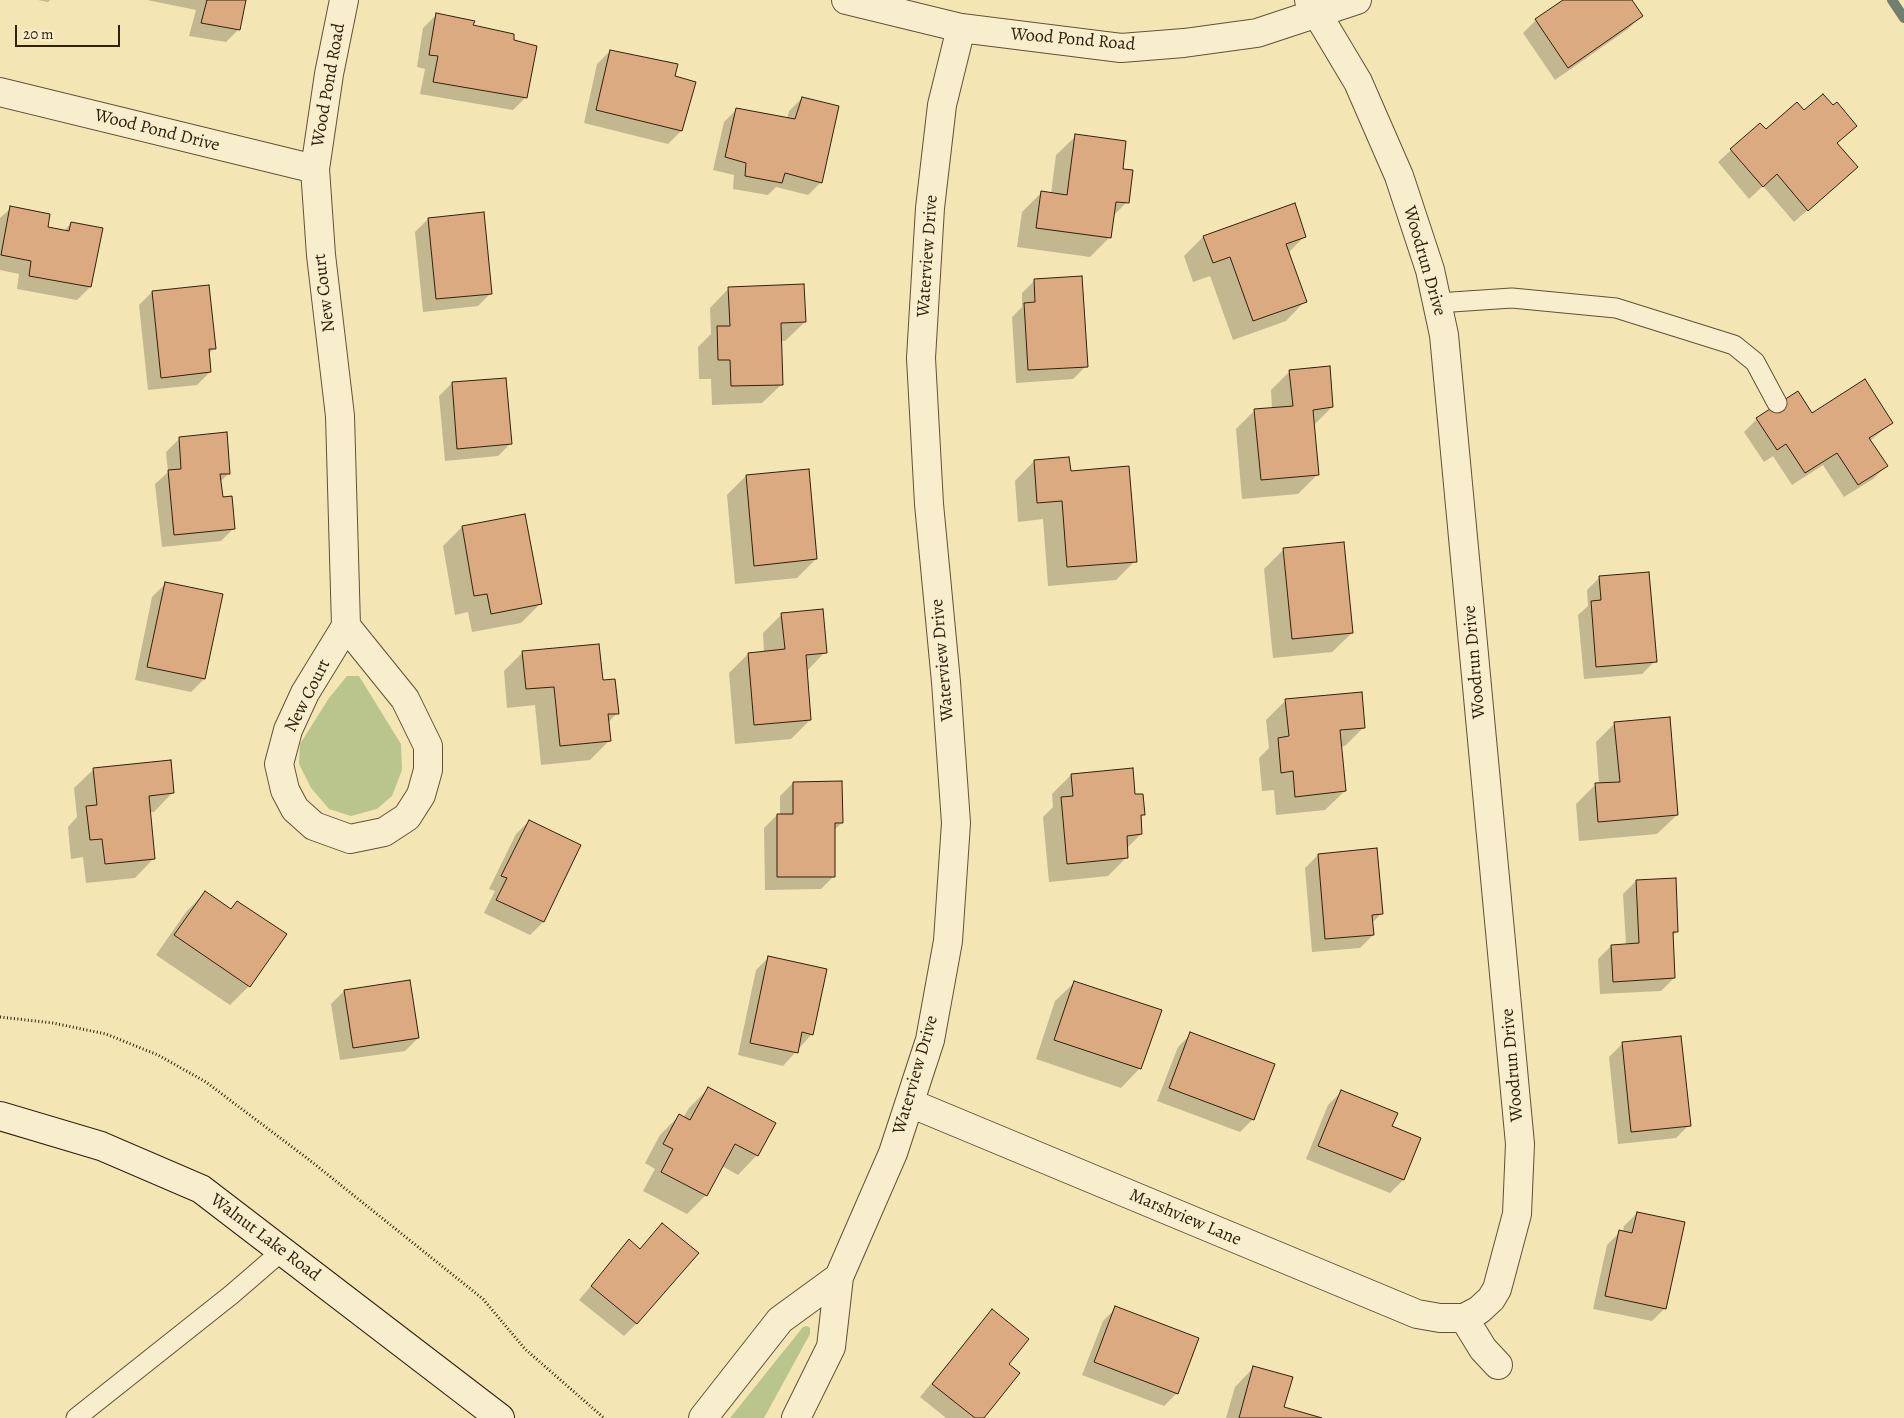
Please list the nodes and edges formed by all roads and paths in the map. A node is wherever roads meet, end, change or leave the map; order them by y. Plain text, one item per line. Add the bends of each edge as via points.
1 (344, 0) edge
2 (846, 0) edge
3 (1357, 0) edge
4 (1312, 7) edge
5 (961, 28) junction
6 (0, 92) edge
7 (315, 169) junction
8 (1437, 302) junction
9 (1777, 403) dead end
10 (346, 626) junction
11 (0, 1017) edge
12 (910, 1103) junction
13 (0, 1116) edge
14 (282, 1251) junction
15 (839, 1277) junction
16 (1464, 1318) junction
17 (1498, 1364) dead end
18 (76, 1418) edge
19 (500, 1418) edge
20 (604, 1418) edge
21 (703, 1418) edge
22 (796, 1418) edge

1 - 7 street, Wood Pond Road
2 - 5 street, Wood Pond Road
3 - 4 street, Wood Pond Road
4 - 5 street, Wood Pond Road via 1257,33 1121,48
4 - 8 street, Woodrun Drive via 1358,82 1399,176 1430,270
5 - 12 street, Waterview Drive via 942,105 930,208 921,358 929,504 956,823 948,941 930,1040
6 - 7 street, Wood Pond Drive
7 - 10 street, New Court via 320,255 340,416
8 - 9 lane via 1512,298 1616,308 1734,345 1755,362
8 - 16 street, Woodrun Drive via 1444,335 1520,1144 1516,1214 1497,1289 1479,1310
10 - 10 street, New Court via 305,694 288,730 279,764 285,790 295,809 314,826 350,839 384,832 406,817 422,795 428,770 428,746 405,699
11 - 20 path via 106,1034 158,1055 206,1082 483,1299 525,1349
12 - 15 street, Waterview Drive via 893,1153
12 - 16 street, Marshview Lane via 1417,1314
13 - 14 street, Walnut Lake Road via 101,1146 201,1189
14 - 18 lane
14 - 19 street, Walnut Lake Road
15 - 21 street via 780,1320
15 - 22 street, Waterview Drive via 831,1347
16 - 17 street via 1483,1349

